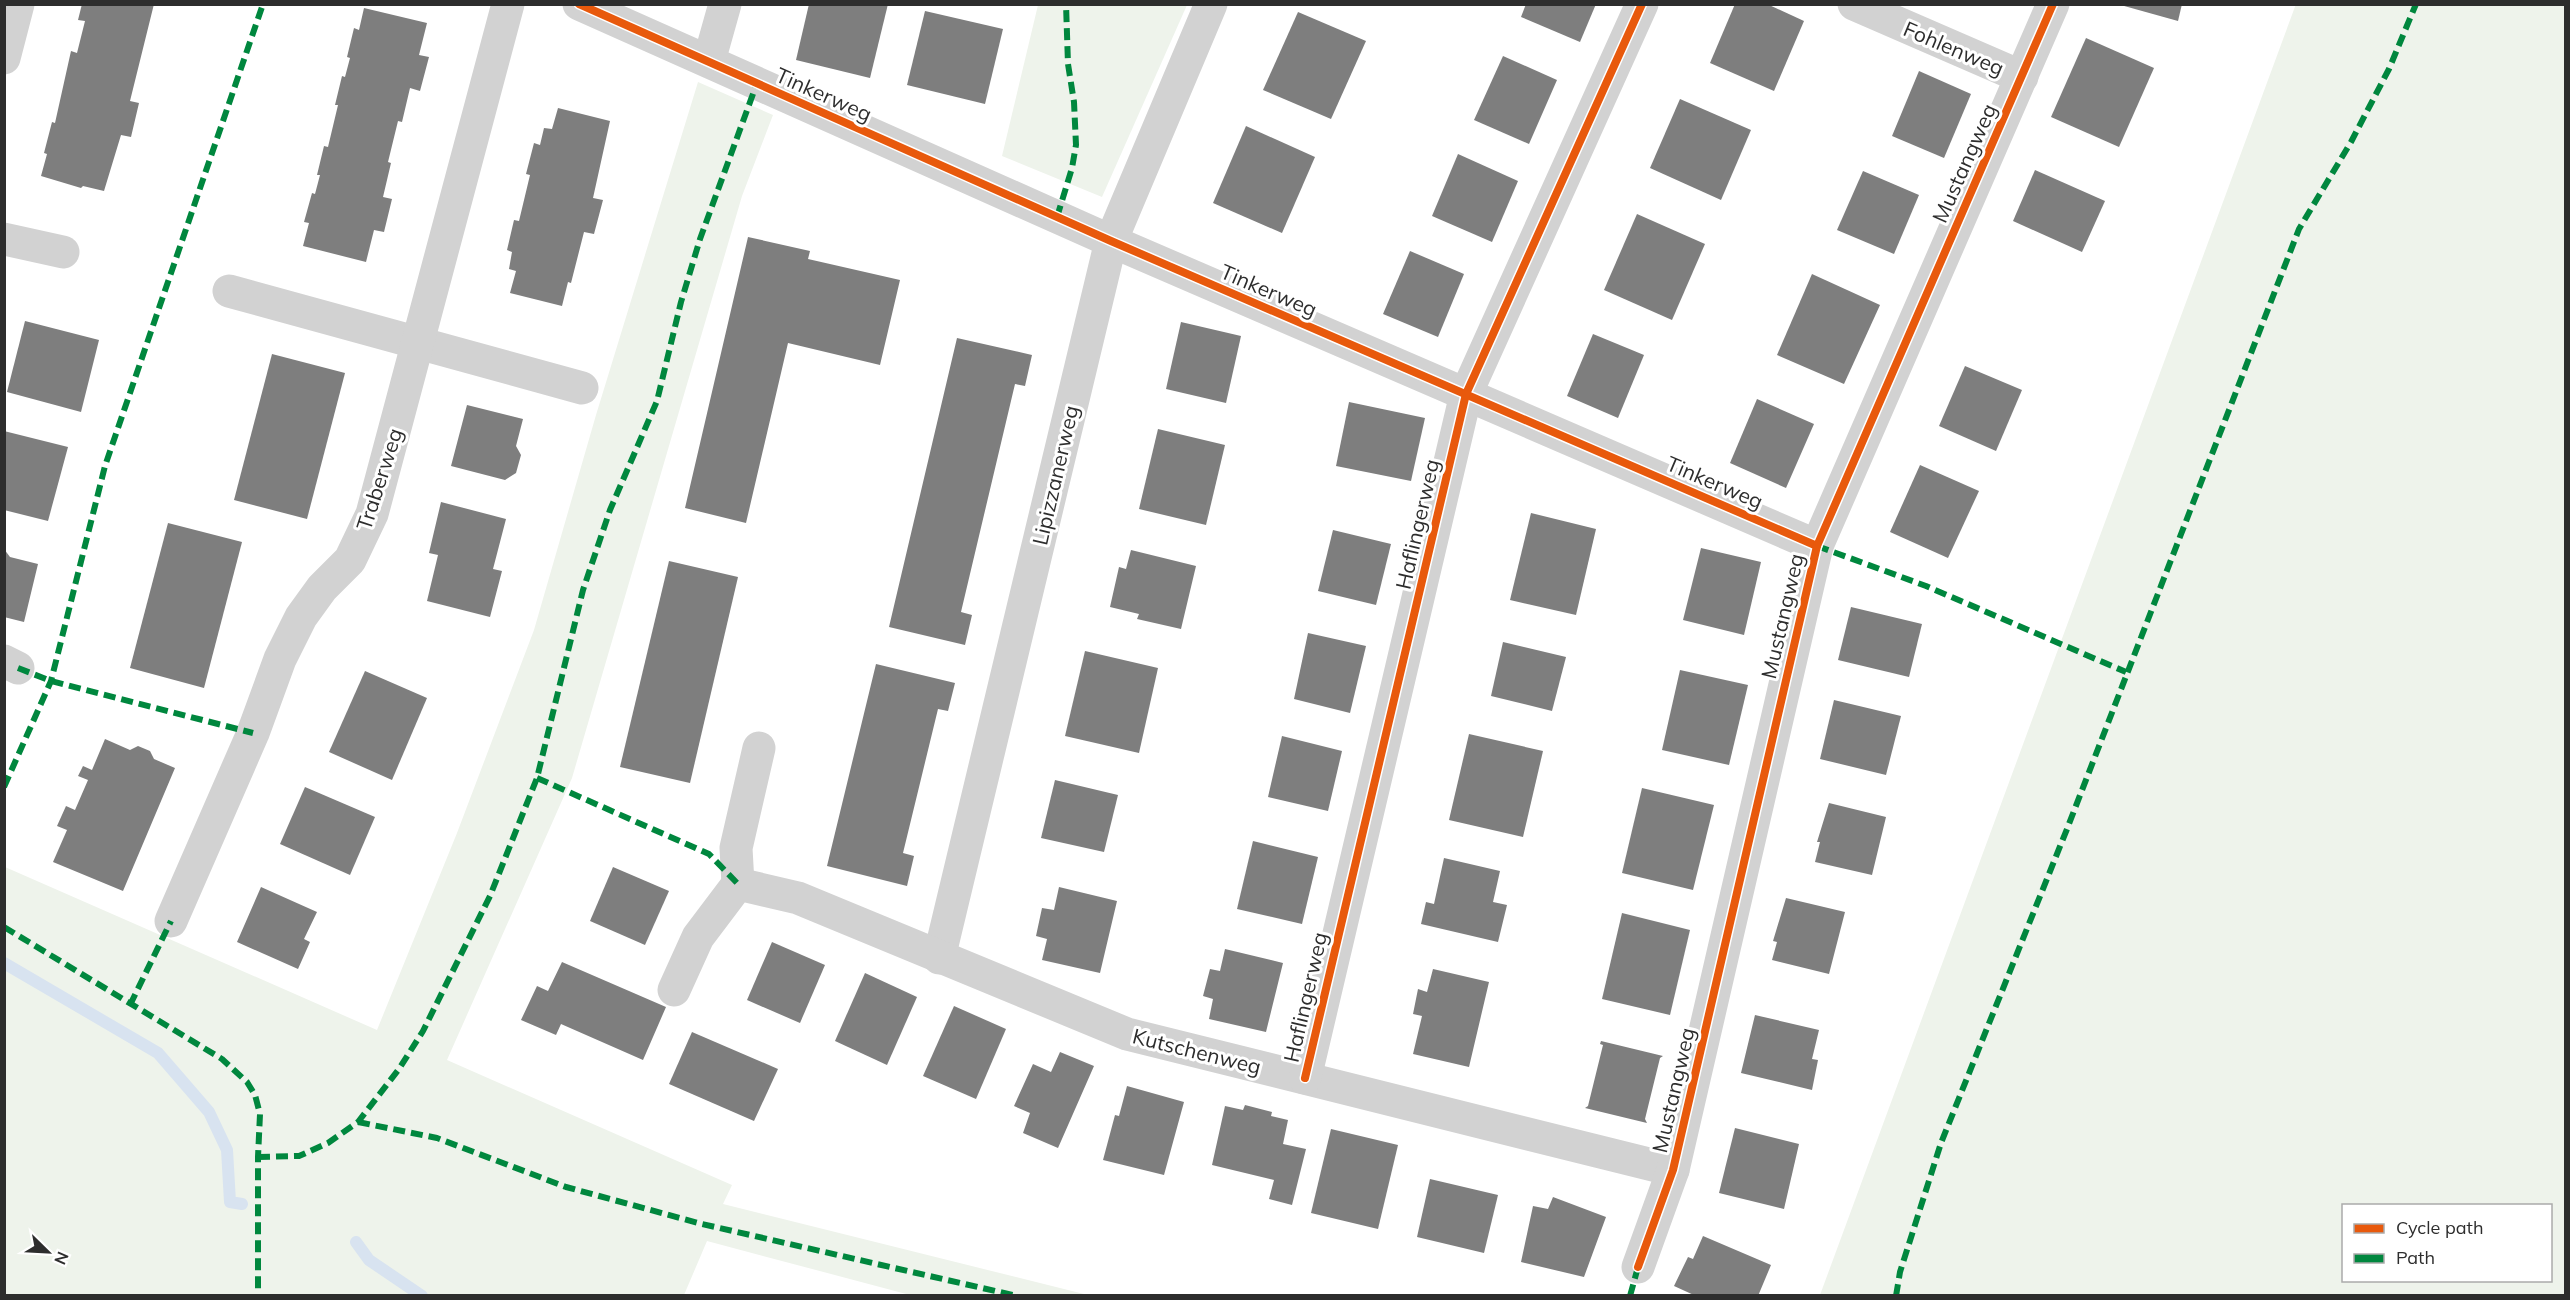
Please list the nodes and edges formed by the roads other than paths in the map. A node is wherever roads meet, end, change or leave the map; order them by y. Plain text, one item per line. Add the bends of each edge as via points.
1 (18, 4) edge
2 (508, 4) edge
3 (579, 4) edge
4 (725, 4) edge
5 (1211, 4) edge
6 (1642, 4) edge
7 (1854, 4) edge
8 (2053, 4) edge
9 (4, 58) edge
10 (709, 61) junction
11 (2022, 76) junction
12 (4, 238) edge
13 (1111, 241) junction
14 (63, 252) dead end
15 (229, 291) dead end
16 (418, 343) junction
17 (582, 388) dead end
18 (1466, 394) junction
19 (1817, 546) junction
20 (759, 748) dead end
21 (738, 884) junction
22 (171, 921) dead end
23 (939, 958) junction
24 (674, 990) dead end
25 (1305, 1078) junction
26 (1673, 1170) junction
27 (1638, 1267) dead end

1 - 9 street
2 - 16 street, Traberweg
3 - 10 street, Tinkerweg
4 - 10 street
5 - 13 street, Lipizzanerweg
6 - 18 street, Haflingerweg
7 - 11 street, Fohlenweg
8 - 11 street, Mustangweg
10 - 13 street, Tinkerweg
11 - 19 street, Mustangweg
12 - 14 street
13 - 18 street, Tinkerweg
13 - 23 street, Lipizzanerweg
15 - 16 street
16 - 17 street
16 - 22 street, Traberweg via 372,514 350,560 301,617 280,659 254,733
18 - 19 street, Tinkerweg
18 - 25 street, Haflingerweg
19 - 26 street, Mustangweg
20 - 21 street via 736,848
21 - 23 street, Kutschenweg via 798,898
21 - 24 street via 698,937
23 - 25 street, Kutschenweg via 1127,1034
25 - 26 street, Kutschenweg
26 - 27 street, Mustangweg

